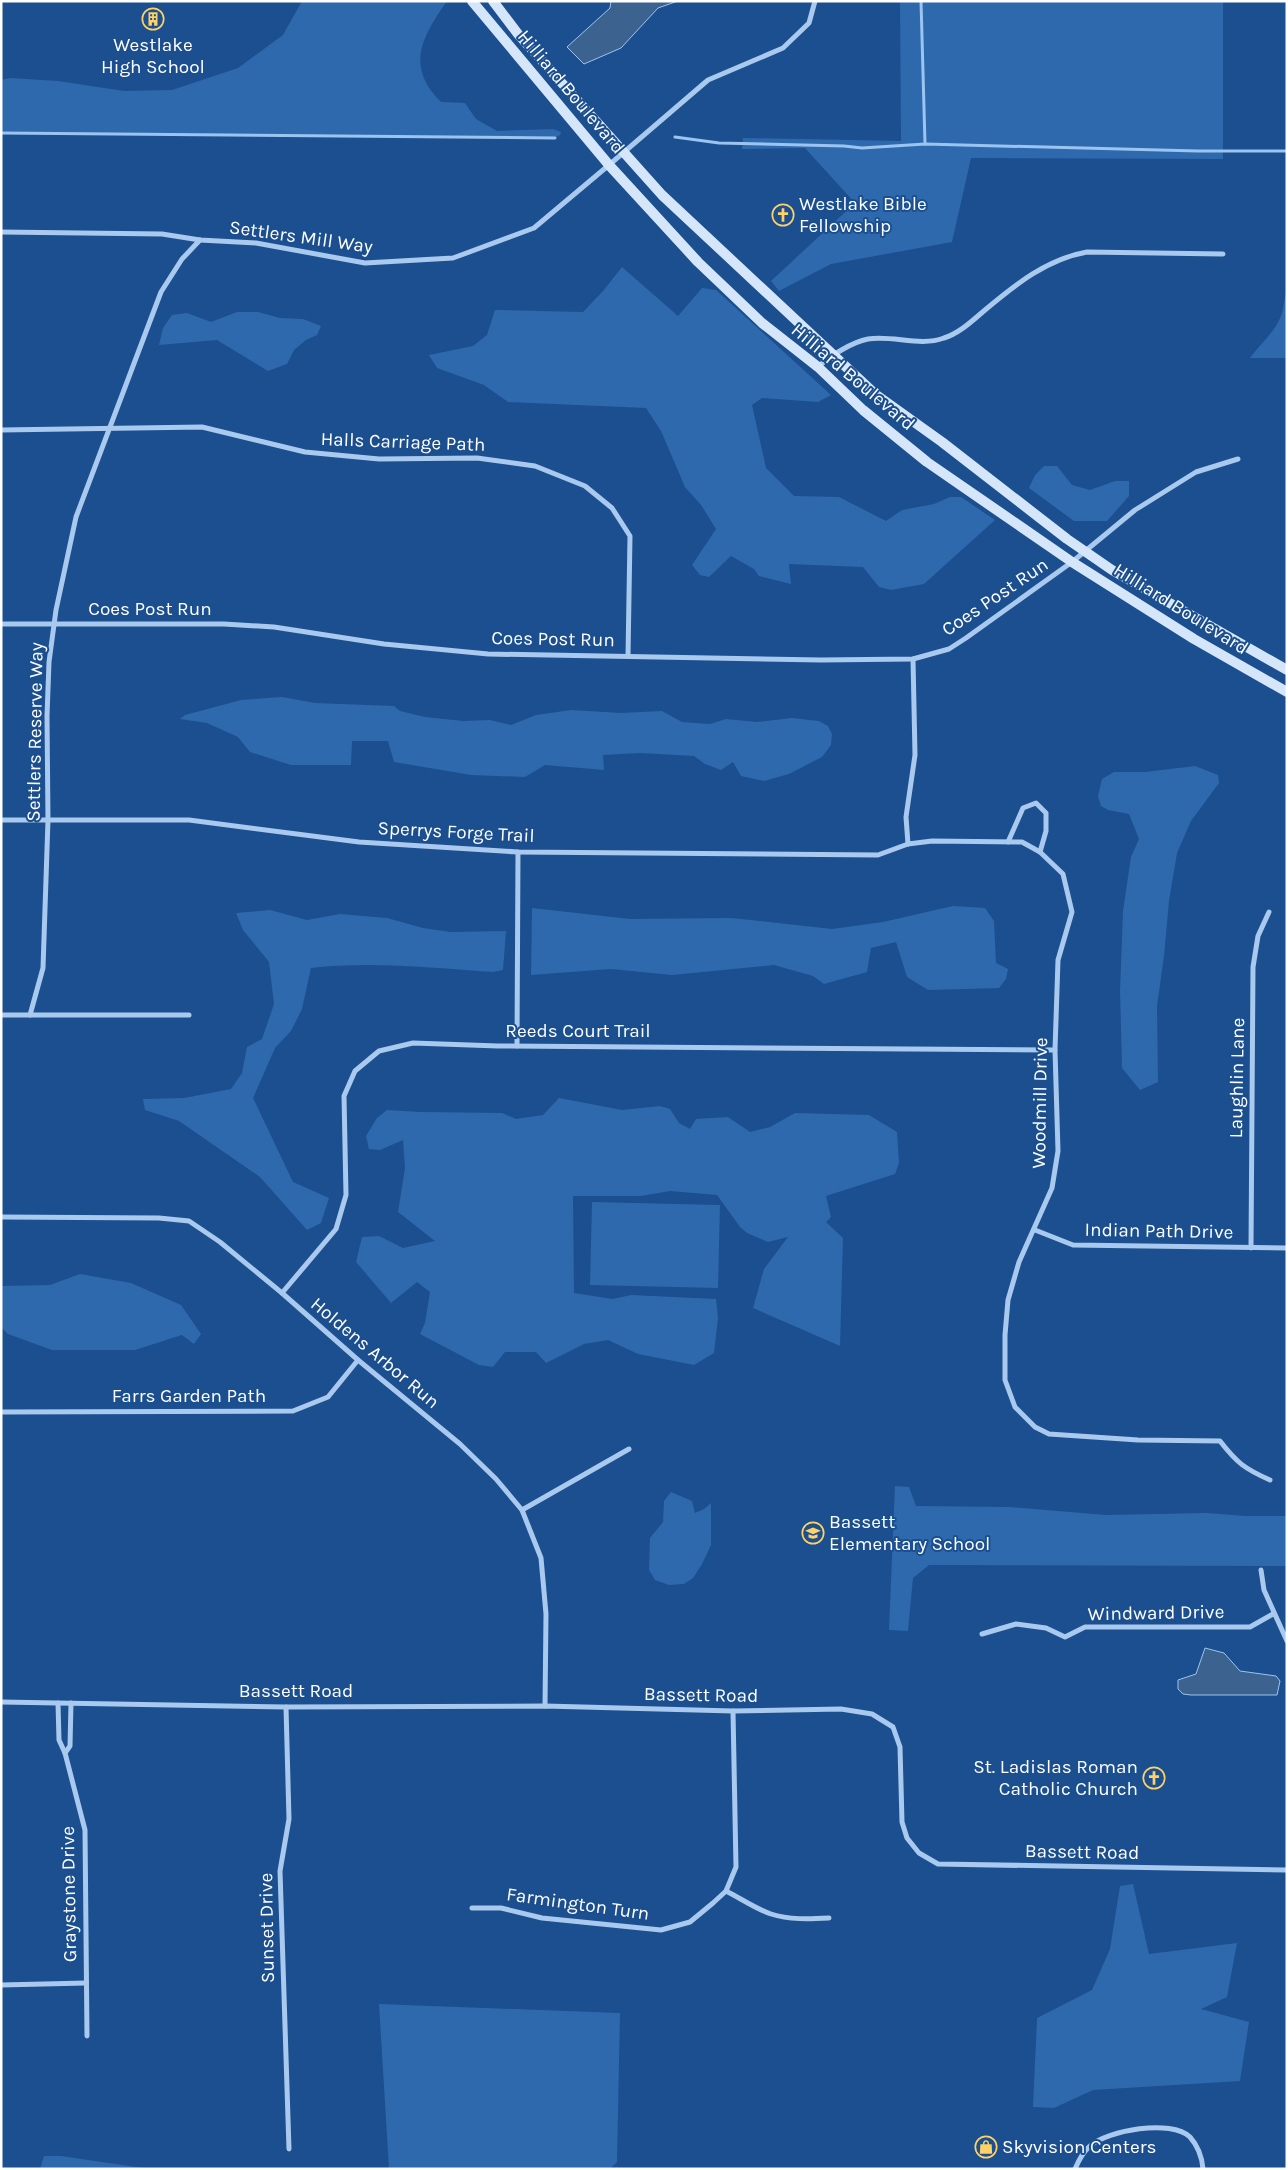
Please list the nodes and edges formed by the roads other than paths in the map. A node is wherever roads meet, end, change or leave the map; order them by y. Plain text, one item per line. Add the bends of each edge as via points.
1 (493, 1) edge
2 (815, 1) edge
3 (476, 3) edge
4 (623, 152) junction
5 (609, 166) junction
6 (1, 232) edge
7 (200, 240) junction
8 (1223, 254) dead end
9 (832, 355) junction
10 (818, 367) junction
11 (109, 429) junction
12 (1, 430) edge
13 (1238, 459) dead end
14 (1085, 552) junction
15 (1074, 561) junction
16 (1, 624) edge
17 (53, 624) junction
18 (628, 656) junction
19 (913, 659) junction
20 (1287, 670) edge
21 (1287, 692) edge
22 (1, 820) edge
23 (48, 820) junction
24 (1008, 842) junction
25 (908, 844) junction
26 (518, 852) junction
27 (1040, 852) junction
28 (1268, 912) dead end
29 (1, 1015) edge
30 (30, 1015) junction
31 (188, 1015) dead end
32 (517, 1046) junction
33 (1055, 1050) junction
34 (1, 1217) edge
35 (1035, 1230) junction
36 (1250, 1248) junction
37 (1287, 1248) edge
38 (282, 1293) junction
39 (358, 1360) junction
40 (1, 1412) edge
41 (629, 1450) dead end
42 (1270, 1480) dead end
43 (522, 1510) junction
44 (1261, 1570) dead end
45 (1273, 1614) junction
46 (982, 1634) dead end
47 (1287, 1641) edge
48 (1, 1702) edge
49 (58, 1703) junction
50 (71, 1703) junction
51 (545, 1706) junction
52 (286, 1707) junction
53 (733, 1711) junction
54 (65, 1753) junction
55 (1287, 1870) edge
56 (726, 1891) junction
57 (472, 1908) dead end
58 (829, 1918) dead end
59 (86, 1983) junction
60 (1, 1985) edge
61 (87, 2036) dead end
62 (289, 2149) dead end
63 (1075, 2169) edge
64 (1203, 2169) edge

1 - 4 main road, Hilliard Boulevard via 518,34
2 - 4 street, Settlers Mill Way via 809,23 783,48 708,80
3 - 5 main road, Hilliard Boulevard
4 - 5 street, Settlers Mill Way
4 - 9 main road, Hilliard Boulevard via 667,200
5 - 7 street, Settlers Mill Way via 534,228 453,258 365,263 256,243
5 - 10 main road, Hilliard Boulevard via 698,262 762,323
6 - 7 street, Settlers Mill Way via 162,234
7 - 11 street, Settlers Reserve Way via 182,259 161,292
8 - 9 street via 1087,252 1069,255 1022,279 964,328 946,338 931,342 868,339
9 - 10 street
9 - 14 main road, Hilliard Boulevard via 875,394
10 - 15 main road, Hilliard Boulevard via 927,462
11 - 12 street, Halls Carriage Path
11 - 17 street, Settlers Reserve Way via 76,517
11 - 18 street, Halls Carriage Path via 202,427 304,452 379,459 477,458 535,466 585,486 612,508 630,536
13 - 14 street, Coes Post Run via 1196,472 1135,510
14 - 15 street, Coes Post Run
14 - 20 main road, Hilliard Boulevard
15 - 19 street, Coes Post Run via 949,649
15 - 21 main road, Hilliard Boulevard via 1194,639
16 - 17 street, Coes Post Run
17 - 18 street, Coes Post Run via 234,624 488,654
17 - 23 street, Settlers Reserve Way via 48,662
18 - 19 street, Coes Post Run
19 - 25 street via 916,755 906,817
22 - 23 street, Sperrys Forge Trail
23 - 26 street, Sperrys Forge Trail via 189,820 359,842
23 - 30 street, Settlers Reserve Way via 43,968
24 - 25 street, Sperrys Forge Trail via 932,841
24 - 27 street, Woodmill Drive via 1022,842
24 - 27 street via 1023,808 1036,803 1046,813 1046,831
25 - 26 street, Sperrys Forge Trail via 878,855
26 - 32 street
27 - 33 street, Woodmill Drive via 1063,874 1072,912 1058,960
28 - 36 street, Laughlin Lane via 1258,936 1253,967
29 - 30 street
30 - 31 street
32 - 33 street, Reeds Court Trail
32 - 38 street, Reeds Court Trail via 413,1043 379,1051 355,1071 344,1096 346,1195 336,1229
33 - 35 street, Woodmill Drive via 1058,1151 1052,1188
34 - 38 street, Holdens Arbor Run via 189,1221
35 - 36 street, Indian Path Drive via 1073,1245
35 - 42 street, Woodmill Drive via 1019,1262 1008,1300 1005,1380 1015,1407 1035,1427 1049,1434 1220,1441 1242,1466
36 - 37 street, Indian Path Drive
38 - 39 street, Holdens Arbor Run
39 - 40 street, Farrs Garden Path via 328,1397 293,1411
39 - 43 street, Holdens Arbor Run via 460,1444
41 - 43 street
43 - 51 street, Holdens Arbor Run via 541,1558 546,1614
44 - 45 street
45 - 46 street, Windward Drive via 1250,1627 1085,1627 1065,1637 1046,1628 1016,1624
45 - 47 street
48 - 49 street, Bassett Road
49 - 50 street, Bassett Road
49 - 54 street, Graystone Drive via 59,1740
50 - 52 street, Bassett Road
50 - 54 street, Graystone Drive via 70,1746
51 - 52 street, Bassett Road
51 - 53 street, Bassett Road
52 - 62 street, Sunset Drive via 289,1819 280,1871
53 - 55 street, Bassett Road via 841,1709 872,1714 893,1727 900,1747 902,1822 907,1838 919,1853 938,1864
53 - 56 street, Farmington Turn via 736,1867
54 - 59 street, Graystone Drive via 85,1830
56 - 57 street, Farmington Turn via 690,1922 661,1930 542,1918 501,1908
56 - 58 street via 782,1917
59 - 60 street
59 - 61 street, Graystone Drive
63 - 64 street via 1090,2146 1105,2138 1119,2132 1170,2128 1190,2137 1202,2156

